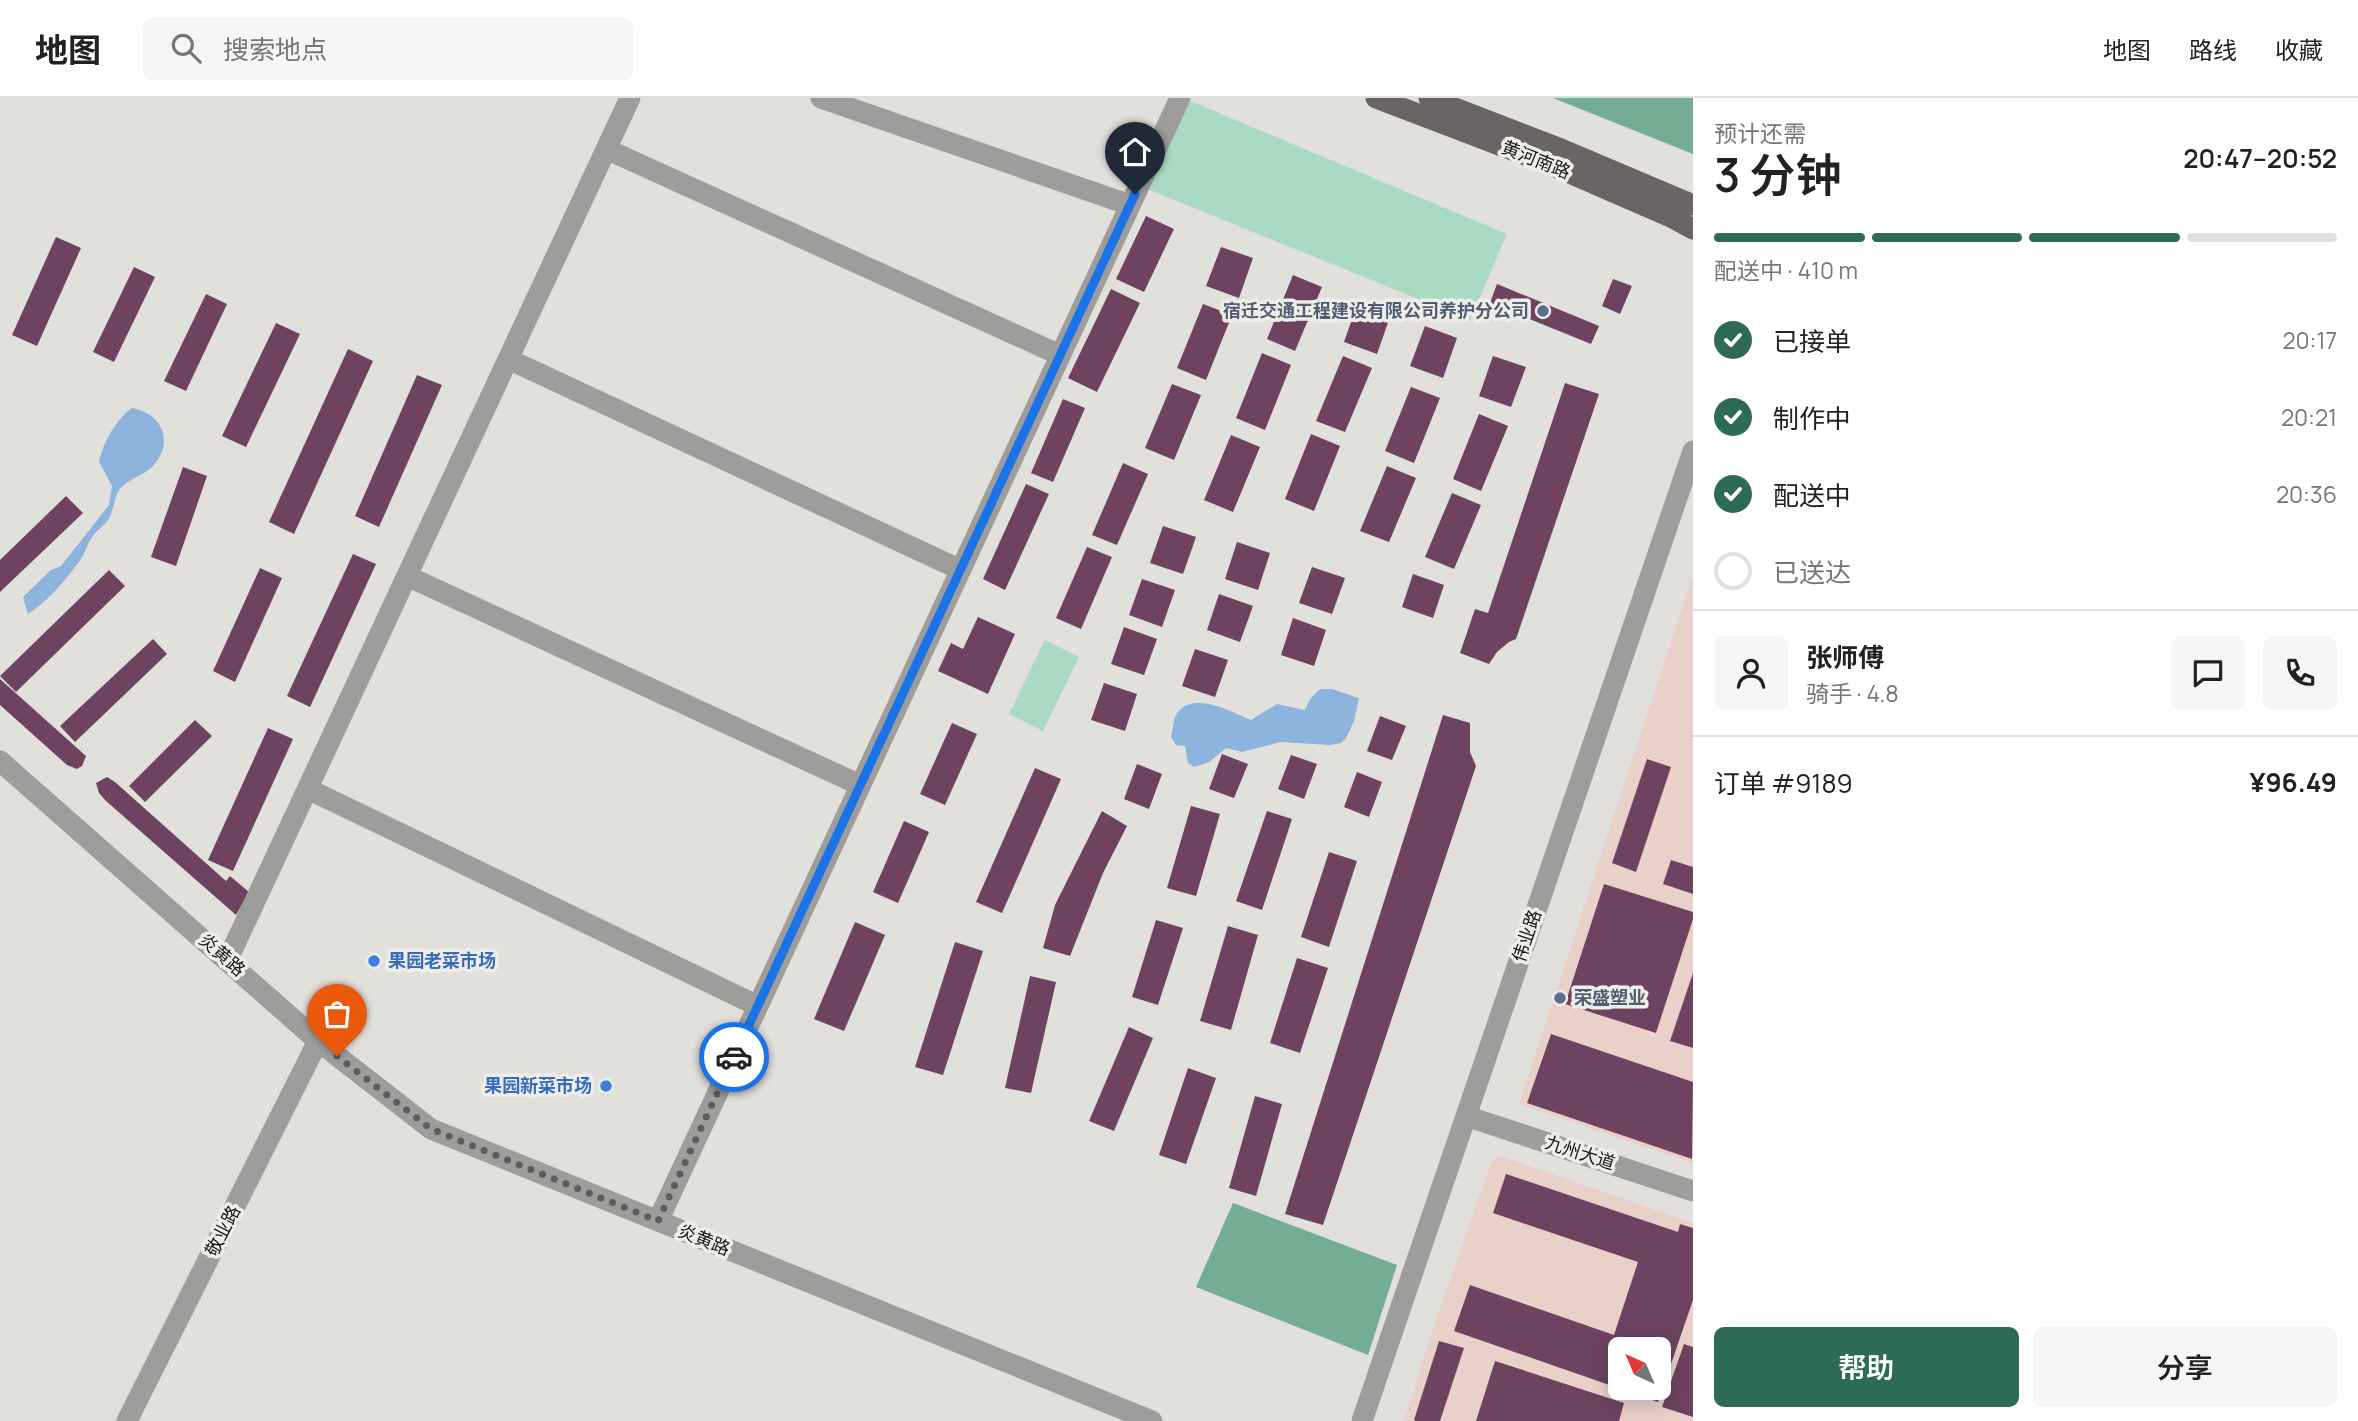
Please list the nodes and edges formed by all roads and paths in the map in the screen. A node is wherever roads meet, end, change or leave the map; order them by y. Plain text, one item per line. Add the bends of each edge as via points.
1 (630, 98) edge
2 (821, 98) edge
3 (1180, 98) edge
4 (1376, 98) edge
5 (1429, 98) edge
6 (607, 149) junction
7 (1130, 205) junction
8 (1693, 205) edge
9 (1693, 229) edge
10 (1060, 355) junction
11 (509, 359) junction
12 (1693, 451) edge
13 (961, 570) junction
14 (407, 576) junction
15 (0, 761) edge
16 (860, 785) junction
17 (308, 789) junction
18 (228, 960) junction
19 (758, 1006) junction
20 (318, 1041) junction
21 (1466, 1116) junction
22 (1693, 1191) edge
23 (658, 1221) junction
24 (127, 1421) edge
25 (1152, 1421) edge
26 (1362, 1421) edge

1 - 6 street
2 - 7 street
3 - 7 street
4 - 9 main road, 黄河南路 via 1549,164
5 - 8 main road, 黄河南路
6 - 10 street
6 - 11 street
7 - 10 street
10 - 13 street
11 - 13 street
11 - 14 street
12 - 21 street, 伟业路
13 - 16 street
14 - 16 street
14 - 17 street
15 - 18 street, 炎黄路
16 - 19 street
17 - 18 street
17 - 19 street
18 - 20 street, 炎黄路
19 - 23 street
20 - 23 street, 炎黄路 via 431,1129
20 - 24 street, 敬业路
21 - 22 street, 九州大道
21 - 26 street, 伟业路
23 - 25 street, 炎黄路

